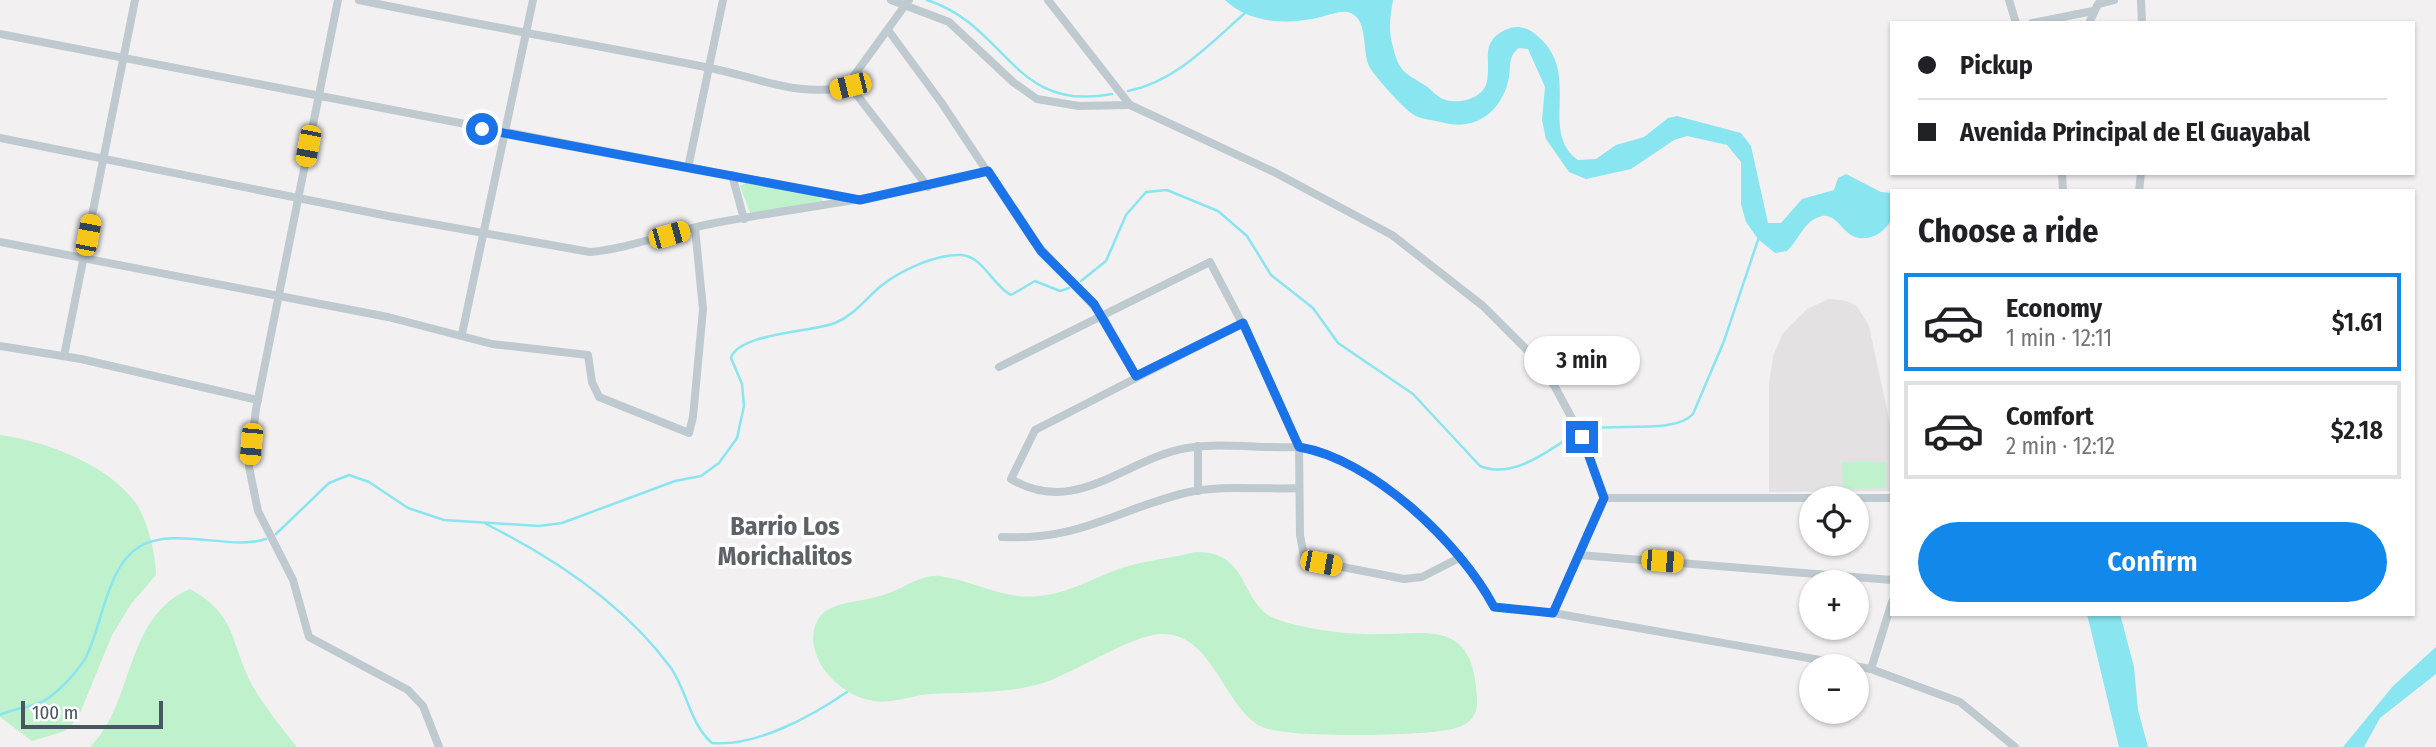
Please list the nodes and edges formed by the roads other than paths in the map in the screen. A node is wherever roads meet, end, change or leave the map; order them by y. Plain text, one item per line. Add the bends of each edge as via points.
1 (135, 0) edge
2 (338, 0) edge
3 (359, 0) edge
4 (533, 0) edge
5 (723, 0) edge
6 (891, 0) edge
7 (1048, 0) edge
8 (2008, 0) edge
9 (2114, 0) edge
10 (2141, 0) edge
11 (908, 3) edge
12 (2096, 5) edge
13 (2015, 21) edge
14 (2039, 21) edge
15 (2142, 21) edge
16 (888, 30) junction
17 (0, 34) edge
18 (526, 35) junction
19 (122, 57) junction
20 (709, 67) junction
21 (850, 86) junction
22 (318, 96) junction
23 (1130, 105) junction
24 (507, 133) junction
25 (0, 138) edge
26 (103, 158) junction
27 (688, 168) junction
28 (988, 171) junction
29 (732, 175) junction
30 (928, 187) junction
31 (299, 196) junction
32 (860, 200) junction
33 (744, 219) junction
34 (695, 228) junction
35 (485, 232) junction
36 (0, 242) edge
37 (84, 257) junction
38 (279, 298) junction
39 (1102, 315) junction
40 (1243, 323) junction
41 (461, 334) junction
42 (0, 346) edge
43 (64, 356) junction
44 (999, 367) dead end
45 (1136, 376) junction
46 (258, 400) junction
47 (1198, 446) junction
48 (1299, 447) junction
49 (1299, 488) junction
50 (1198, 491) junction
51 (1604, 498) junction
52 (1890, 498) edge
53 (1002, 537) dead end
54 (1579, 555) junction
55 (1459, 558) junction
56 (1890, 580) edge
57 (1890, 608) edge
58 (1553, 613) junction
59 (1871, 669) junction
60 (439, 747) edge
61 (2015, 747) edge

1 - 19 street
2 - 22 street
3 - 18 street
4 - 18 street
5 - 20 street
6 - 11 street
7 - 23 street
8 - 13 street
9 - 12 street
10 - 15 street
11 - 16 street
11 - 23 street via 949,22 1037,99 1079,106
12 - 14 street
16 - 21 street
16 - 28 street
17 - 19 street
18 - 20 street
18 - 24 street
19 - 22 street
19 - 26 street
20 - 21 street via 803,91
20 - 27 street
21 - 30 street
22 - 24 street
22 - 31 street
23 - 51 street via 1392,235 1453,281 1511,332 1543,369 1582,437
24 - 27 street
24 - 35 street
25 - 26 street
26 - 31 street
26 - 37 street
27 - 29 street
28 - 30 street
28 - 39 street via 1041,251
29 - 32 street
29 - 33 street
30 - 32 street
31 - 35 street
31 - 38 street
32 - 33 street
33 - 34 street
34 - 35 street via 590,252
34 - 41 street via 703,309 689,433 599,397 589,355 492,344
35 - 41 street
36 - 37 street
37 - 38 street
37 - 43 street
38 - 41 street
38 - 46 street
39 - 40 street via 1210,262
39 - 44 street
39 - 45 street
40 - 45 street
40 - 48 street
42 - 43 street
43 - 46 street
45 - 47 street via 1035,430 1011,479 1039,492 1078,489 1175,450
46 - 60 street via 249,467 252,494 293,580 307,633 408,690 423,706
47 - 48 street
47 - 50 street
48 - 49 street
48 - 55 street via 1331,455 1368,474
49 - 50 street
49 - 55 street via 1300,546 1308,560 1404,579 1422,577
50 - 53 street via 1073,532
51 - 52 street
51 - 54 street
54 - 56 street
54 - 58 street
55 - 58 street via 1494,607
57 - 59 street
58 - 59 street
59 - 61 street via 1961,702

